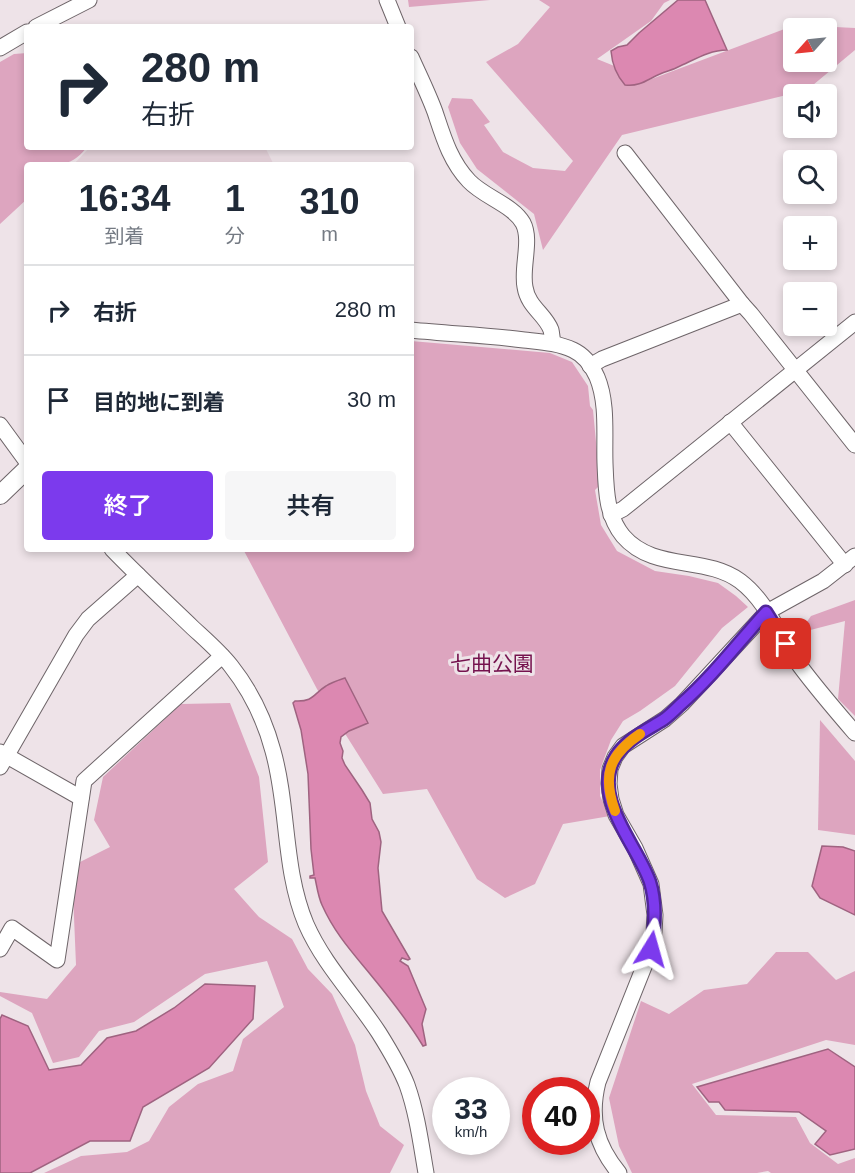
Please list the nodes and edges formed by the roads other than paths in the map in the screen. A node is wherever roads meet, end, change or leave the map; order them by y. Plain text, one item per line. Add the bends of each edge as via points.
1 (89, 0) edge
2 (387, 0) edge
3 (42, 24) edge
4 (397, 24) edge
5 (24, 34) edge
6 (0, 48) edge
7 (414, 64) edge
8 (625, 153) dead end
9 (742, 304) junction
10 (855, 322) edge
11 (414, 330) edge
12 (553, 344) junction
13 (590, 366) junction
14 (794, 370) junction
15 (730, 422) junction
16 (0, 425) edge
17 (855, 445) edge
18 (24, 458) edge
19 (24, 472) edge
20 (0, 495) edge
21 (611, 514) junction
22 (115, 552) edge
23 (850, 561) edge
24 (138, 575) junction
25 (766, 612) junction
26 (222, 656) junction
27 (855, 733) edge
28 (2, 758) edge
29 (81, 798) junction
30 (0, 949) edge
31 (426, 1173) edge
32 (619, 1173) edge

1 - 3 street
2 - 4 street
5 - 6 street
7 - 12 street via 456,164 469,181 522,222 526,233 524,286 533,307 550,329
8 - 9 street
9 - 13 street
9 - 14 street
10 - 14 street
11 - 12 street
12 - 13 street via 574,351
13 - 21 street via 597,377 603,405 605,486
14 - 15 street
14 - 17 street
15 - 21 street via 623,509
15 - 23 street
16 - 18 street
19 - 20 main road
21 - 25 street via 625,538 648,555 728,573 747,587
22 - 24 street
23 - 25 street
24 - 26 street
24 - 28 street via 76,635
25 - 27 street via 800,666
25 - 32 street via 682,704 624,746 610,769 611,799 651,884 655,915 651,949 595,1092 594,1118 599,1140
26 - 29 street via 84,782
26 - 31 street via 253,700 273,750 291,870 306,924 321,953 379,1032 396,1062 416,1116
28 - 29 street
29 - 30 street via 57,960 12,928

